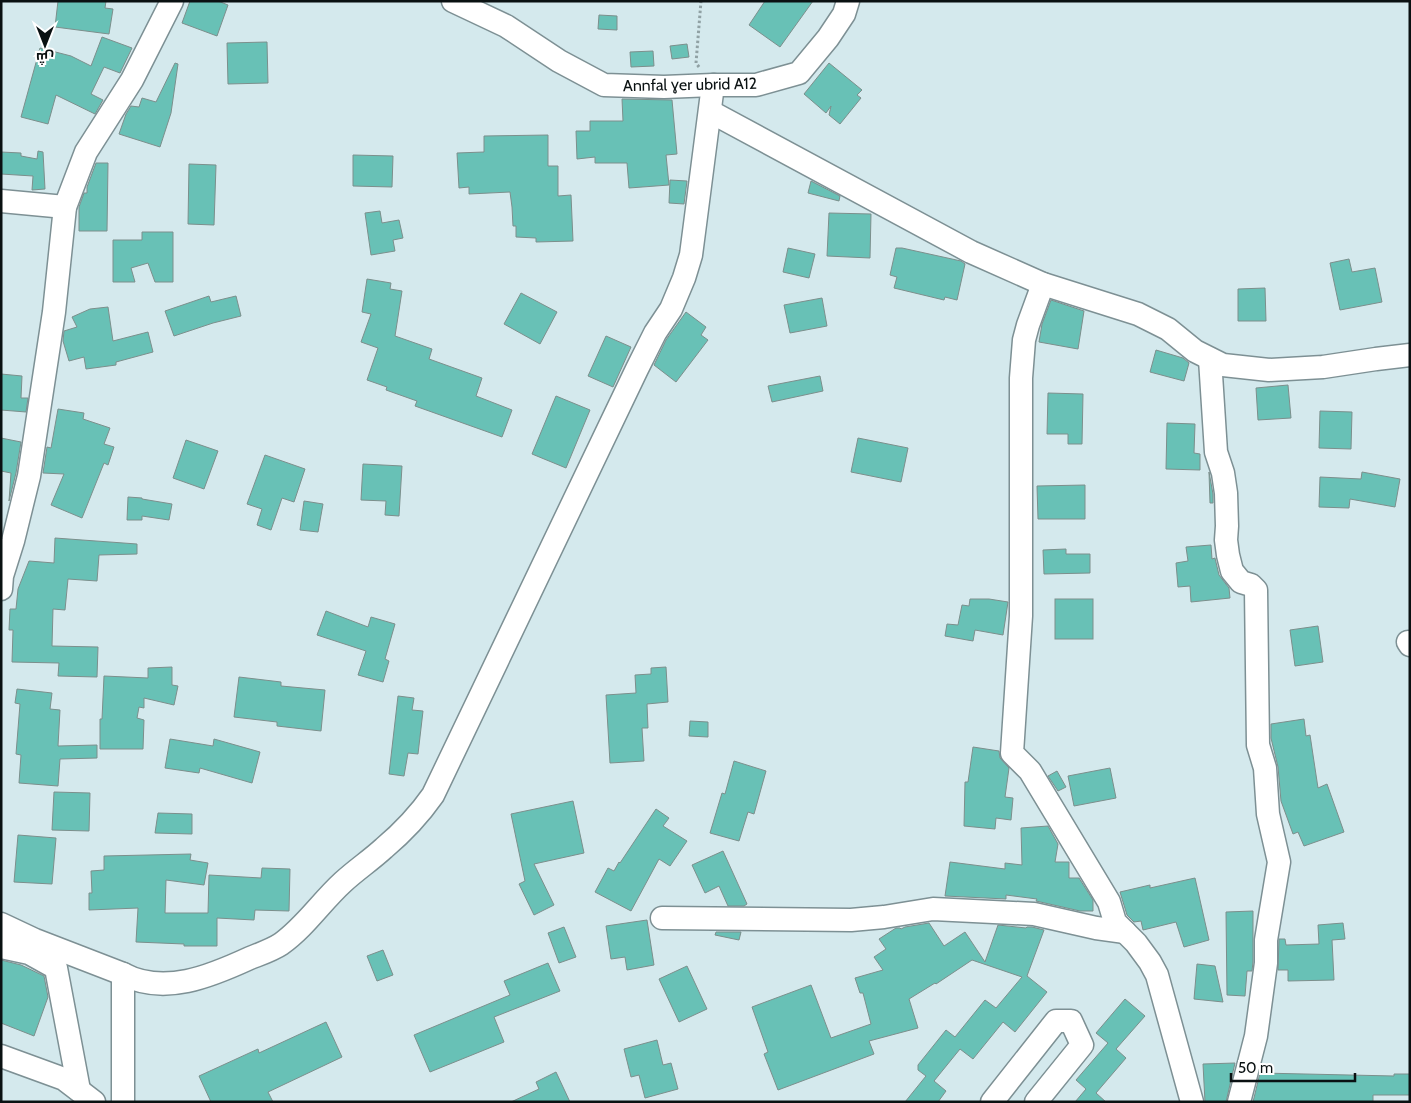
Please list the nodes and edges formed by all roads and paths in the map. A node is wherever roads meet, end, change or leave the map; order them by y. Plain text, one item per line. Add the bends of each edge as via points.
1 (172, 1) edge
2 (453, 1) edge
3 (702, 1) edge
4 (848, 1) edge
5 (713, 85) junction
6 (710, 112) junction
7 (1, 201) edge
8 (65, 206) junction
9 (1043, 284) junction
10 (1410, 355) edge
11 (1210, 359) junction
12 (1, 589) edge
13 (662, 918) dead end
14 (1, 924) edge
15 (1124, 932) junction
16 (1, 947) edge
17 (123, 974) junction
18 (1, 1056) edge
19 (87, 1096) edge
20 (123, 1102) edge
21 (992, 1102) edge
22 (1036, 1102) edge
23 (1192, 1102) edge
24 (1240, 1102) edge

1 - 8 street via 132,80 86,152
2 - 5 street, Annfal ɣer ubrid A12 via 506,26 559,61 604,85
3 - 5 path via 696,63
4 - 5 street, Annfal ɣer ubrid A12 via 844,14 828,38 799,73 756,85
5 - 6 street
6 - 9 street via 971,252
6 - 17 street via 692,247 684,278 671,309 637,369 433,795 411,824 342,883 303,926 280,945 187,982 159,985 134,980
7 - 8 street
8 - 12 street via 54,312 28,476
9 - 11 street via 1138,314 1168,329
9 - 15 street via 1024,340 1021,378 1022,616 1012,754 1030,771 1109,902 1115,922
10 - 11 street via 1324,367 1269,370 1223,365
11 - 24 street via 1216,452 1226,493 1228,555 1232,571 1241,582 1256,590 1258,745 1265,768 1268,814 1279,862 1266,940 1256,1036
13 - 15 street via 851,920 933,909 1034,914
14 - 17 street
15 - 23 street via 1136,943 1157,975
16 - 19 street via 29,953 56,968
17 - 20 street
18 - 19 street via 64,1078
21 - 22 street via 1056,1021 1071,1021 1082,1045

